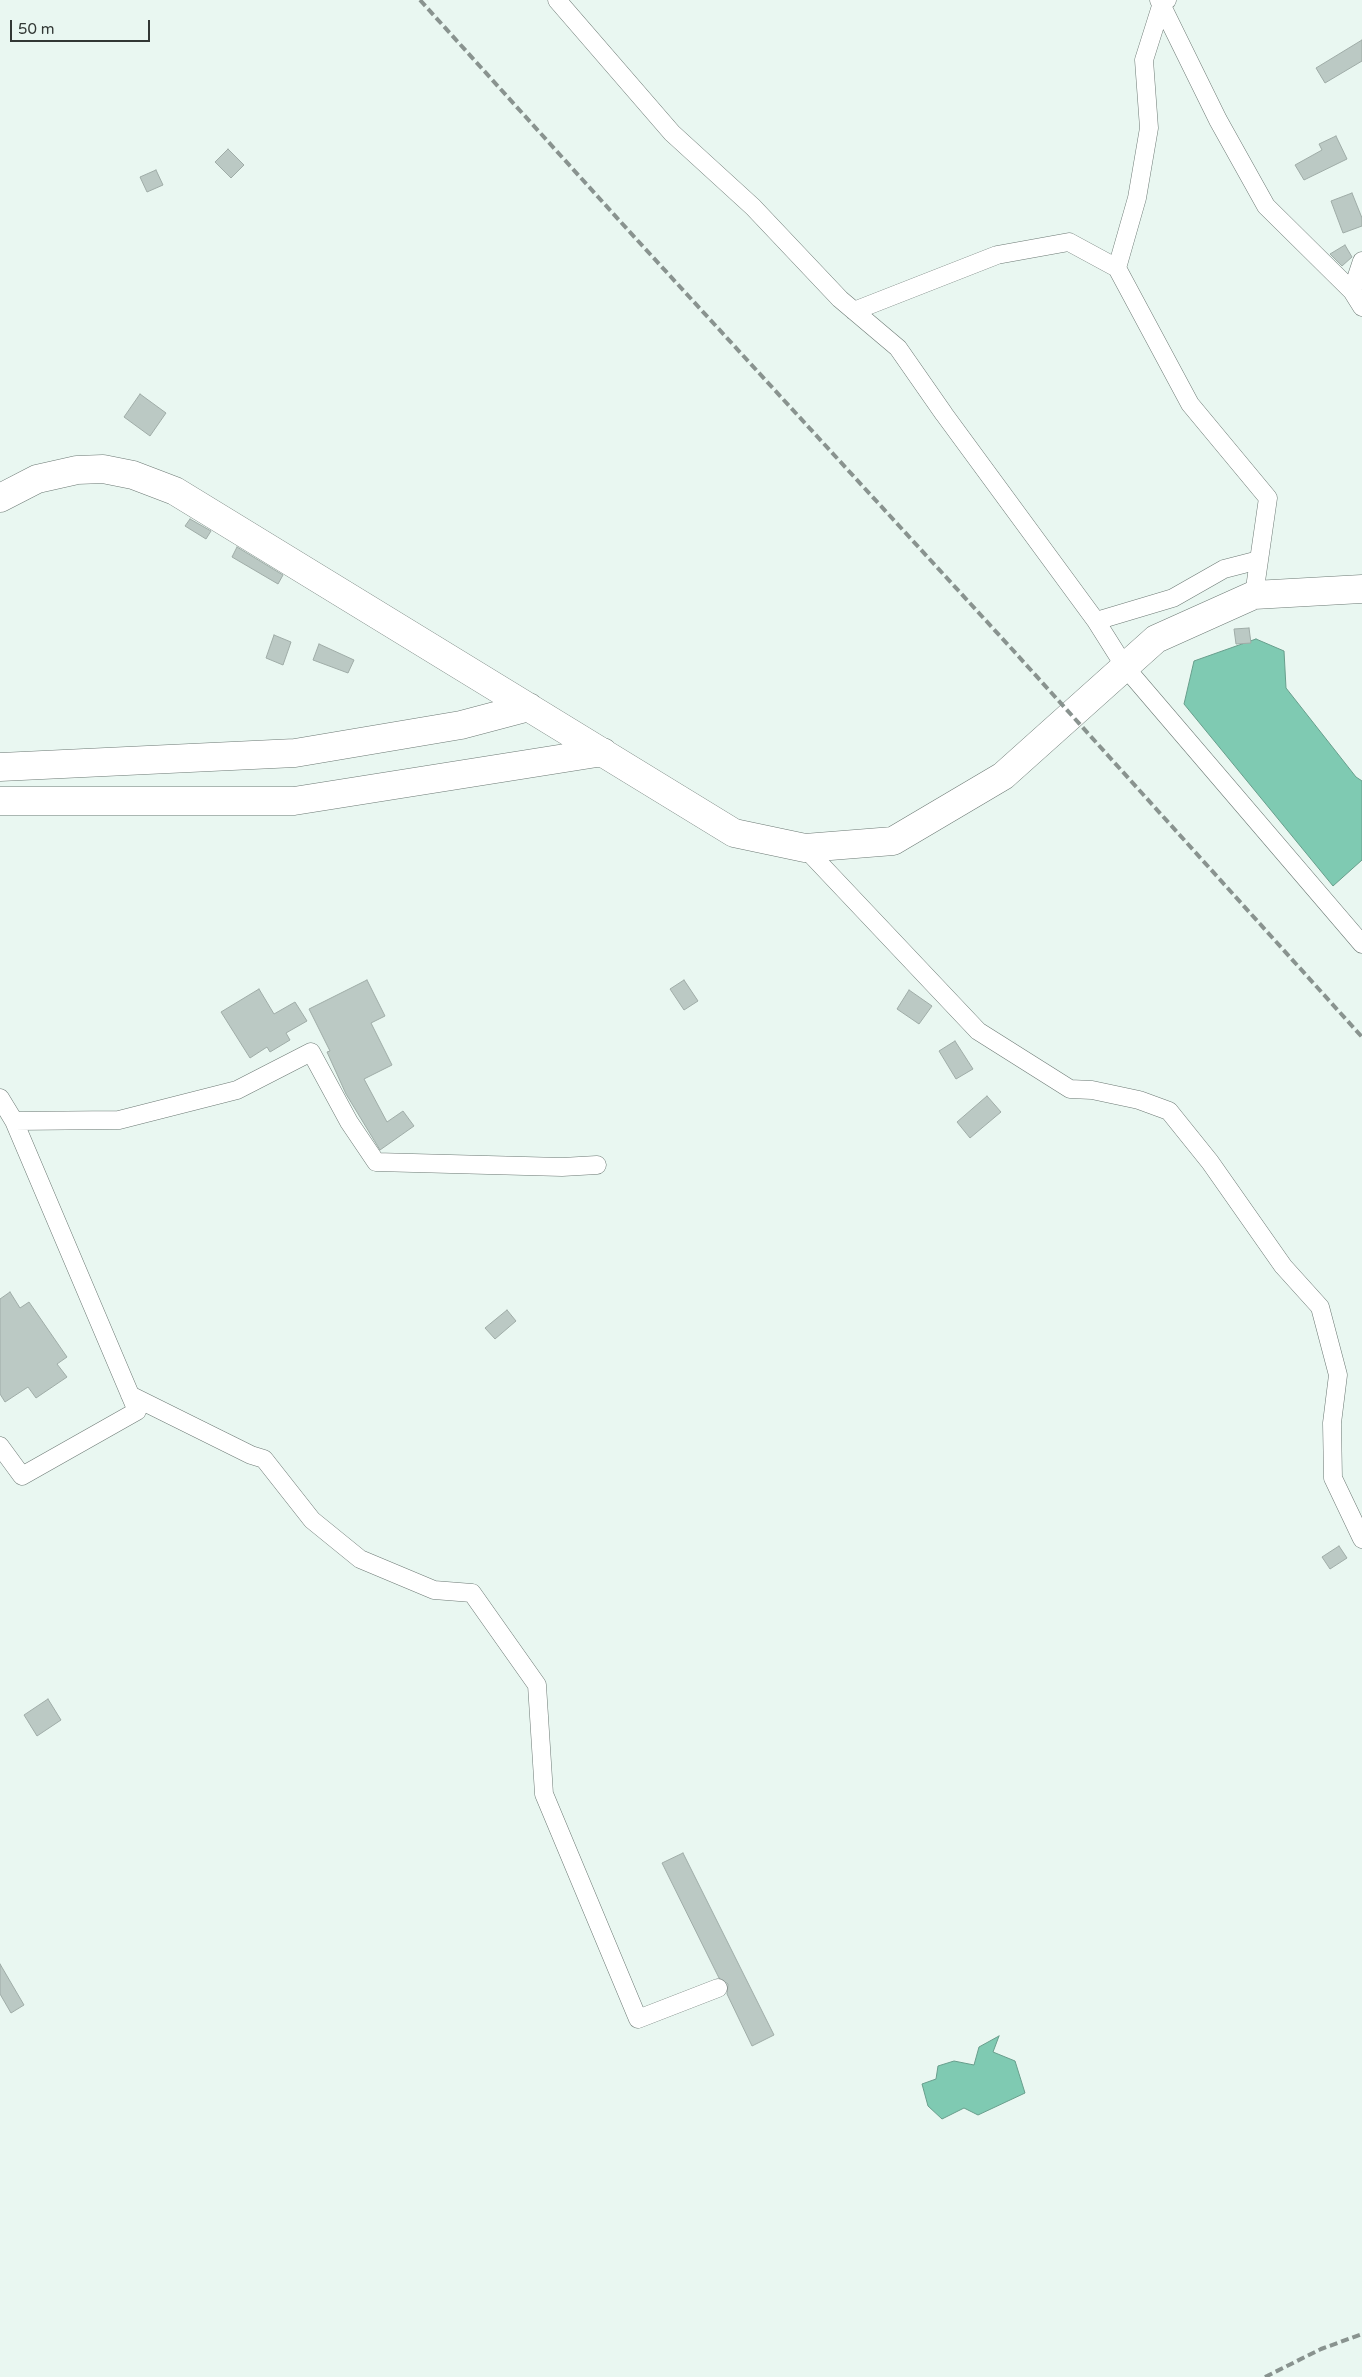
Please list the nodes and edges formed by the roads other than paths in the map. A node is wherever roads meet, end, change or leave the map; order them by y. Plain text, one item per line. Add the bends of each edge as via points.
1 (557, 0) edge
2 (1163, 1) edge
3 (1362, 261) edge
4 (1117, 268) junction
5 (1352, 291) junction
6 (1362, 307) edge
7 (854, 311) junction
8 (0, 498) edge
9 (1259, 560) junction
10 (1362, 589) edge
11 (1254, 595) junction
12 (1096, 620) junction
13 (1125, 667) junction
14 (529, 707) junction
15 (603, 752) junction
16 (0, 766) edge
17 (0, 801) edge
18 (805, 848) junction
19 (1362, 944) edge
20 (0, 1098) edge
21 (14, 1121) junction
22 (597, 1165) dead end
23 (130, 1395) junction
24 (0, 1446) edge
25 (1362, 1539) edge
26 (718, 1988) dead end

1 - 7 street via 672,133 753,207
2 - 4 street via 1144,60 1149,128 1137,198
2 - 5 street via 1218,120 1266,206
3 - 5 street
4 - 7 street via 1069,242 997,255
4 - 9 street via 1190,404 1268,498
5 - 6 street
7 - 12 street via 898,348
8 - 14 main road via 36,479 77,470 133,475 176,491
9 - 11 street
9 - 12 street via 1224,569 1173,598
10 - 11 main road
11 - 13 main road via 1156,639
12 - 13 street
13 - 18 main road via 1003,776 893,842
13 - 19 street
14 - 15 main road
14 - 16 main road via 460,725 295,753
15 - 17 main road via 294,801
15 - 18 main road via 734,833
18 - 25 street via 978,1032 1070,1088 1139,1100 1169,1111 1210,1162 1284,1266 1320,1306 1338,1375 1332,1423 1333,1478
20 - 21 street
21 - 22 street via 119,1120 237,1090 311,1052 349,1122 376,1162
21 - 23 street
23 - 24 street via 137,1411 22,1476
23 - 26 street via 250,1455 264,1458 312,1520 360,1559 434,1590 472,1593 537,1685 544,1794 638,2019

